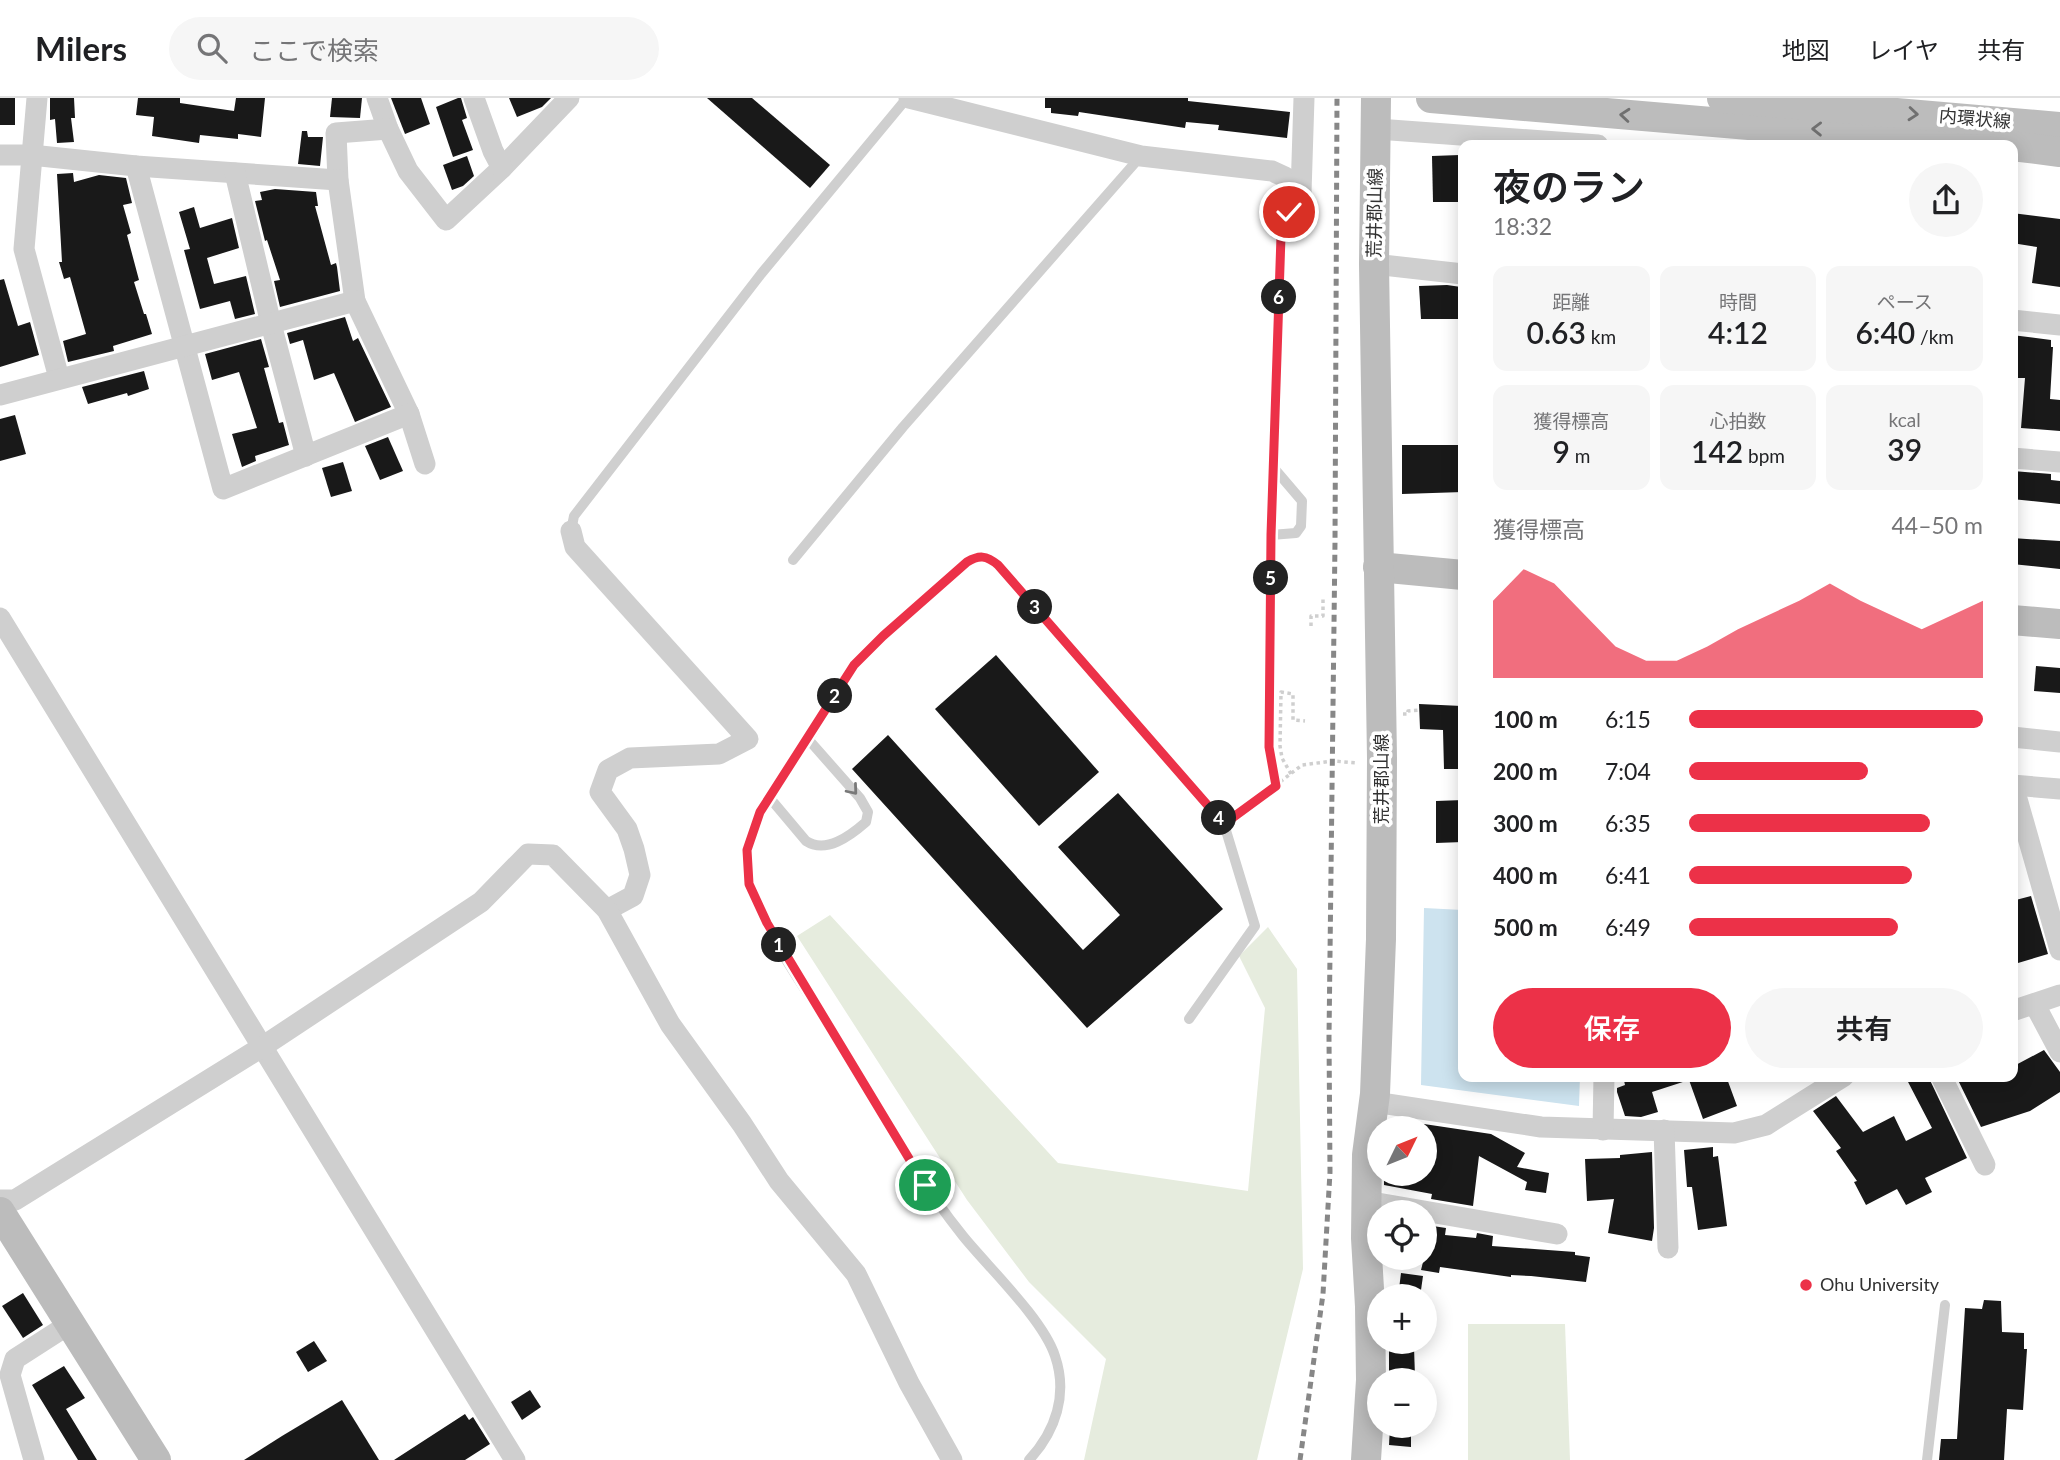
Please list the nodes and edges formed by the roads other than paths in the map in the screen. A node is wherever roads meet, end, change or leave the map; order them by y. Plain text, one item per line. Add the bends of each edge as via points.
1 (37, 98) edge
2 (377, 98) edge
3 (474, 98) edge
4 (569, 98) edge
5 (908, 98) edge
6 (1304, 98) edge
7 (1376, 98) edge
8 (1431, 98) edge
9 (1723, 98) edge
10 (1859, 120) edge
11 (2060, 127) edge
12 (1377, 129) junction
13 (388, 130) junction
14 (1499, 140) edge
15 (1977, 140) edge
16 (2018, 147) edge
17 (2060, 152) edge
18 (0, 155) edge
19 (31, 155) junction
20 (1141, 156) junction
21 (136, 166) junction
22 (502, 168) junction
23 (235, 173) junction
24 (338, 180) junction
25 (1301, 193) junction
26 (1374, 264) junction
27 (1458, 273) edge
28 (355, 301) junction
29 (2018, 321) edge
30 (271, 324) junction
31 (2060, 325) edge
32 (184, 347) junction
33 (59, 378) junction
34 (0, 395) edge
35 (409, 414) junction
36 (306, 456) junction
37 (2018, 458) edge
38 (2060, 462) edge
39 (425, 464) dead end
40 (1273, 467) junction
41 (571, 531) joint
42 (793, 561) dead end
43 (1378, 567) junction
44 (1458, 575) edge
45 (0, 618) edge
46 (2018, 620) edge
47 (2060, 624) edge
48 (2018, 738) edge
49 (808, 739) junction
50 (2060, 742) edge
51 (2018, 785) edge
52 (2060, 789) edge
53 (769, 797) junction
54 (2018, 803) edge
55 (607, 910) junction
56 (2060, 950) edge
57 (2060, 995) edge
58 (2035, 1004) junction
59 (2018, 1009) edge
60 (1189, 1019) dead end
61 (262, 1047) junction
62 (2060, 1052) edge
63 (1604, 1082) edge
64 (1835, 1082) edge
65 (1944, 1082) edge
66 (1374, 1102) junction
67 (1603, 1130) junction
68 (1664, 1130) junction
69 (1985, 1165) dead end
70 (0, 1200) edge
71 (1366, 1201) junction
72 (0, 1212) edge
73 (1557, 1234) dead end
74 (1668, 1248) dead end
75 (1945, 1305) dead end
76 (71, 1323) junction
77 (34, 1460) edge
78 (156, 1460) edge
79 (515, 1460) edge
80 (952, 1460) edge
81 (1029, 1460) edge
82 (1366, 1460) edge
83 (1927, 1460) edge

1 - 19 street
2 - 13 street
3 - 22 street
4 - 22 street
5 - 20 street
5 - 41 lane via 761,274 574,516
6 - 25 street
7 - 12 street, 荒井郡山線
10 -> 8 street via 1794,129
9 - 10 street, 内環状線
10 -> 11 street, 内環状線
10 - 15 street
12 - 14 street
12 - 26 street, 荒井郡山線
13 - 22 street via 408,171 446,220
13 - 24 street via 336,133
16 - 17 street
18 - 19 street
19 - 21 street
19 - 33 street via 24,249
20 - 25 street via 1272,171
20 - 42 lane via 903,427
21 - 23 street
21 - 32 street
23 - 24 street
23 - 30 street
24 - 28 street
25 - 40 lane via 1281,236
26 - 27 street
26 - 43 street, 荒井郡山線
28 - 30 street
28 - 35 street
29 - 31 street
30 - 32 street
30 - 36 street
32 - 33 street
32 - 36 street via 223,489
33 - 34 street
35 - 36 street
35 - 39 street
37 - 38 street
40 - 40 lane via 1302,501 1301,526 1296,533 1271,535
41 - 55 street via 575,547 748,739 719,754 630,758 608,770 600,792 627,829 640,875 633,896
43 - 44 street
43 - 66 street, 荒井郡山線 via 1381,925
45 - 61 street
46 - 47 street
48 - 50 street
49 - 53 lane
49 -> 53 lane via 860,797 868,812 866,822 837,842 812,845
49 - 60 lane via 864,653 967,562 985,556 998,565 1224,824 1255,926
51 - 52 street
53 - 81 lane via 747,850 755,901 925,1185 1030,1315 1055,1356 1059,1410
54 - 56 street
55 - 61 street via 553,855 528,854 481,902
55 - 80 street via 670,1024 779,1181 856,1274
57 - 58 street
58 - 59 street
58 - 62 street
61 - 70 street via 15,1200
61 - 79 street
63 - 67 street
64 - 68 street via 1751,1130
65 - 69 street
66 - 67 street via 1541,1128
66 - 71 street, 荒井郡山線
67 - 68 street
68 - 74 street
71 - 73 street
71 - 82 street, 荒井郡山線 via 1371,1380
72 - 76 street
75 - 83 lane
76 - 77 street via 15,1359 9,1375
76 - 78 street

